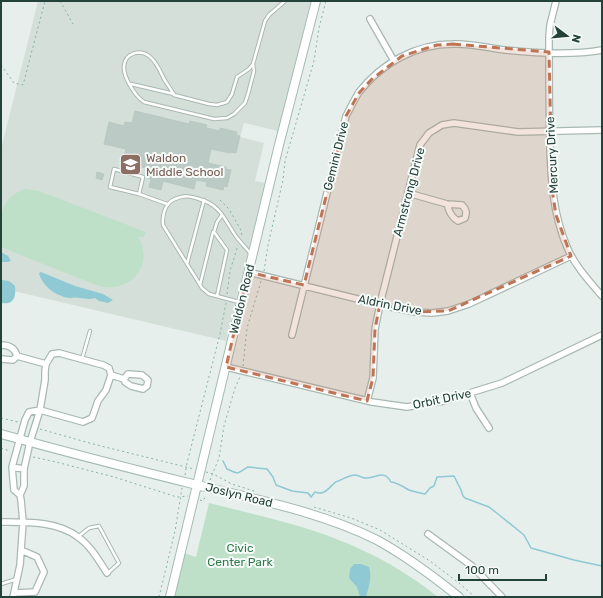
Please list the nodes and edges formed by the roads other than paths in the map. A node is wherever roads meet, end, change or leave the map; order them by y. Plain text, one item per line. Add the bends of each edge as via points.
1 (285, 1) edge
2 (316, 1) edge
3 (556, 1) edge
4 (370, 19) dead end
5 (602, 50) edge
6 (549, 52) junction
7 (394, 61) junction
8 (253, 64) junction
9 (131, 84) junction
10 (174, 95) junction
11 (602, 130) edge
12 (550, 131) junction
13 (408, 193) junction
14 (139, 194) junction
15 (204, 200) junction
16 (167, 204) junction
17 (447, 204) dead end
18 (222, 215) junction
19 (214, 232) junction
20 (252, 256) junction
21 (571, 256) junction
22 (187, 264) junction
23 (248, 272) junction
24 (200, 285) junction
25 (304, 285) junction
26 (217, 296) junction
27 (602, 296) edge
28 (241, 302) junction
29 (380, 304) junction
30 (90, 331) dead end
31 (292, 335) dead end
32 (602, 336) edge
33 (1, 345) edge
34 (17, 356) junction
35 (1, 359) edge
36 (82, 359) junction
37 (46, 364) junction
38 (226, 367) junction
39 (111, 375) junction
40 (124, 379) dead end
41 (470, 394) junction
42 (367, 401) junction
43 (40, 410) junction
44 (489, 428) dead end
45 (1, 434) edge
46 (19, 439) junction
47 (30, 442) junction
48 (12, 467) junction
49 (24, 469) junction
50 (197, 485) junction
51 (20, 495) junction
52 (1, 522) edge
53 (23, 522) junction
54 (428, 534) dead end
55 (78, 537) junction
56 (22, 550) junction
57 (107, 573) joint
58 (17, 579) junction
59 (1, 584) edge
60 (13, 595) edge
61 (499, 596) edge
62 (170, 597) edge
63 (458, 597) edge

1 - 8 lane via 265,21
2 - 20 street, Waldon Road
3 - 6 street, Mercury Drive via 550,26
4 - 7 street
5 - 6 street, Gemini Drive
6 - 7 street, Gemini Drive via 453,44 418,49
6 - 12 street, Mercury Drive
7 - 25 street, Gemini Drive via 359,93 346,116
8 - 9 lane via 254,71 245,103 234,114 220,119 144,102
8 - 10 lane via 237,77 227,102 209,104
9 - 10 lane
9 - 10 lane via 126,77 124,64 133,53 144,52 157,65
11 - 12 street, Armstrong Drive
12 - 13 street, Armstrong Drive via 518,132 454,123 442,125 429,133 420,145
12 - 21 street, Mercury Drive via 551,176 556,215
13 - 17 street
13 - 29 street, Armstrong Drive
14 - 14 lane via 110,187 114,169 143,177
14 - 16 lane
15 - 16 lane via 186,196
15 - 18 lane via 214,205
15 - 22 lane
16 - 22 lane via 163,225
18 - 19 lane
18 - 20 lane
19 - 24 lane
19 - 26 lane via 227,250
20 - 23 street, Waldon Road
21 - 27 street, Mercury Drive
21 - 29 street, Aldrin Drive via 470,304 448,311 415,312
22 - 24 lane
23 - 25 street, Aldrin Drive
23 - 28 street, Waldon Road
24 - 26 lane via 209,294
25 - 29 street, Aldrin Drive
25 - 31 street, Gemini Drive
26 - 28 lane
28 - 38 street, Waldon Road
29 - 42 street, Armstrong Drive
30 - 36 lane
32 - 41 street, Orbit Drive via 502,383
33 - 34 street via 12,347 16,350
34 - 35 street via 13,360
34 - 37 street
36 - 37 street via 56,353
36 - 39 street via 106,366
37 - 43 street
38 - 42 street, Orbit Drive
38 - 50 street, Waldon Road
39 - 40 street
39 - 43 street via 106,390 89,420 83,422
41 - 42 street, Orbit Drive via 407,407
41 - 44 street
43 - 46 street via 29,412
43 - 47 street
45 - 46 street, Joslyn Road
46 - 47 street, Joslyn Road
46 - 48 street
47 - 49 street
47 - 50 street, Joslyn Road
48 - 49 street
48 - 51 street via 14,490
49 - 51 street via 24,486
50 - 62 street, Waldon Road
50 - 63 street, Joslyn Road via 335,522 399,552
51 - 53 street
52 - 53 street
53 - 55 street via 58,527
53 - 56 street
54 - 61 street via 472,566
55 - 57 street
55 - 57 lane via 89,528 99,526 119,563
56 - 58 street
56 - 60 street via 37,557 44,572 34,592
58 - 59 lane
58 - 60 street

